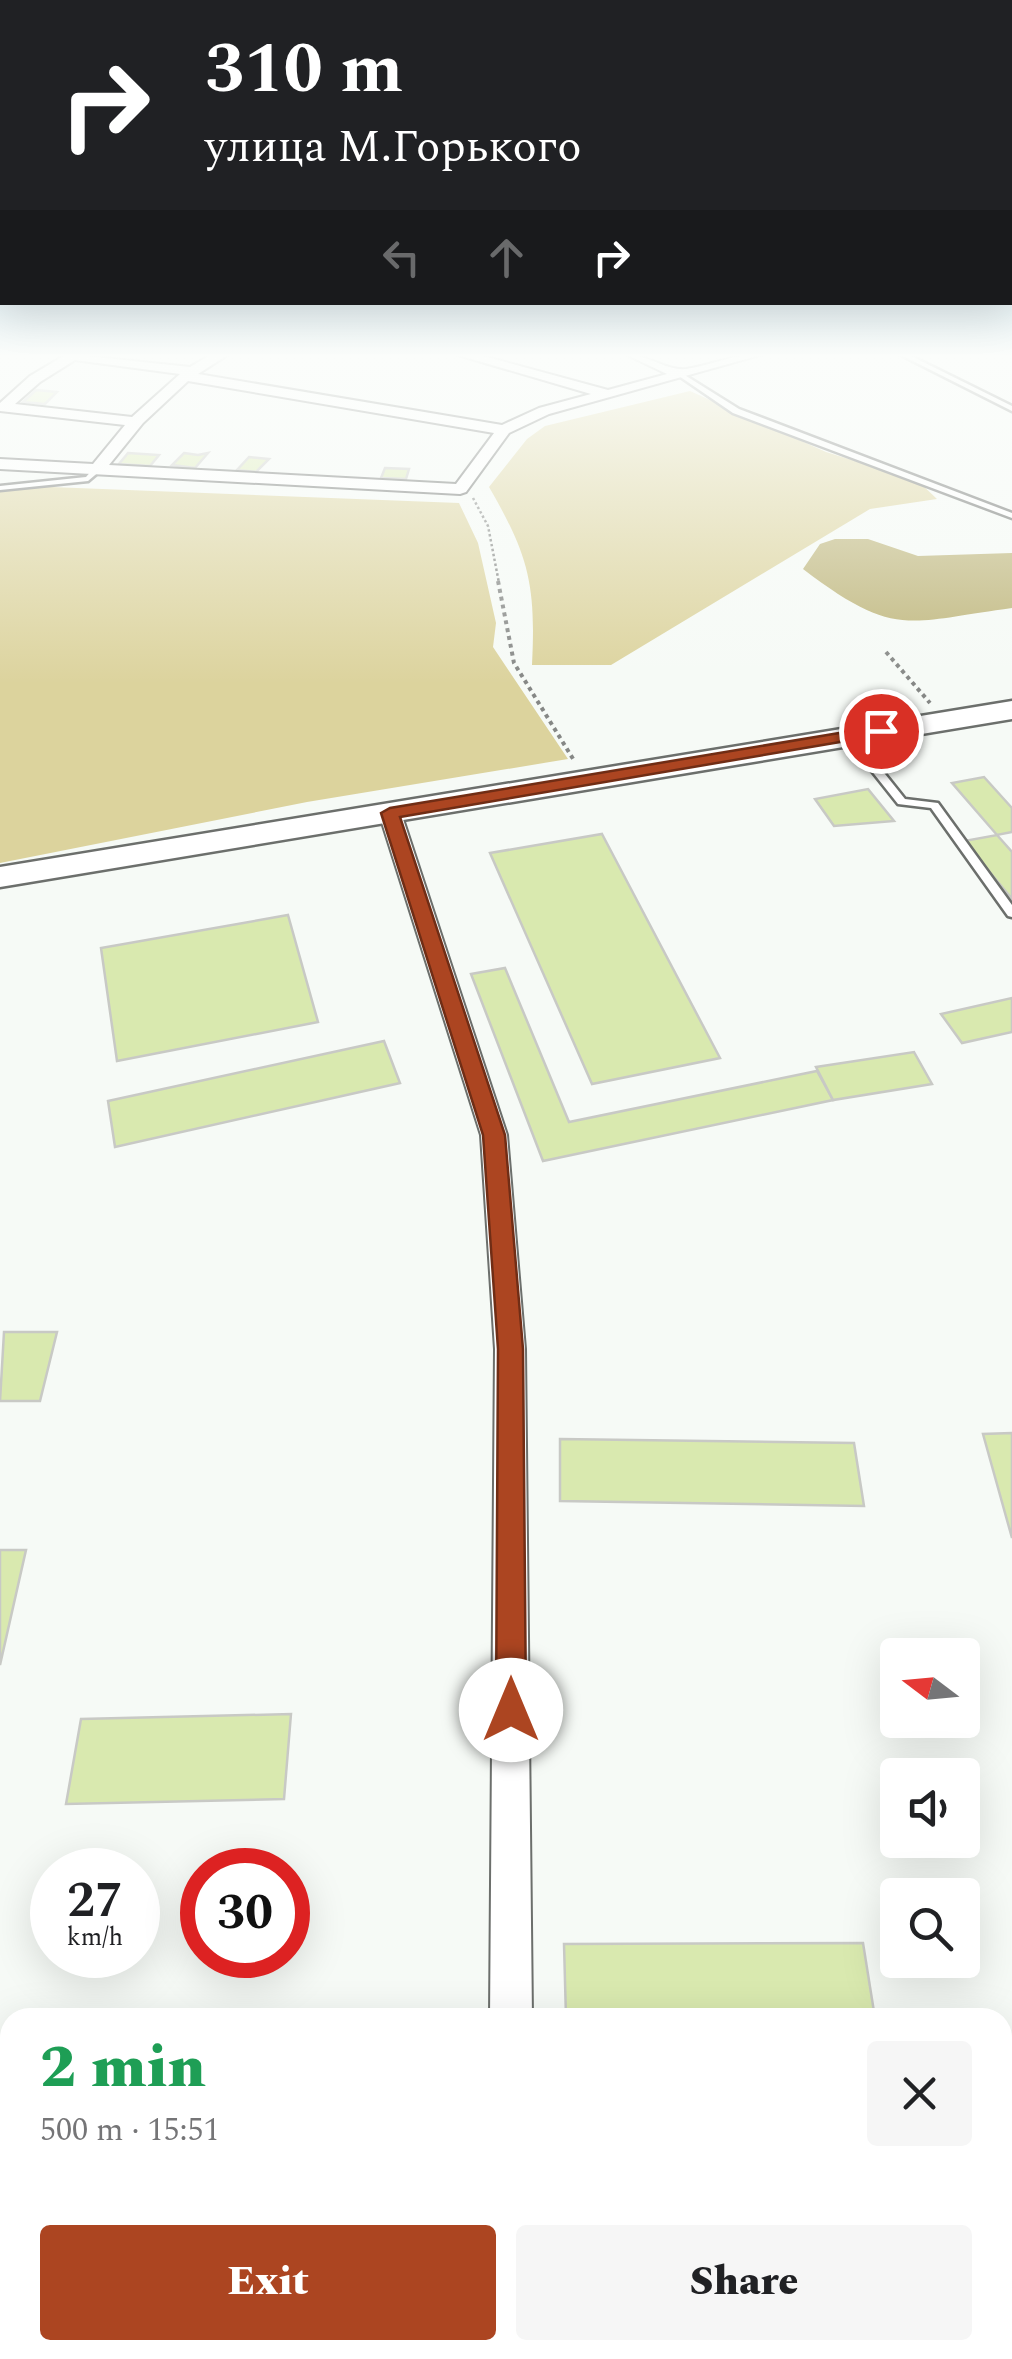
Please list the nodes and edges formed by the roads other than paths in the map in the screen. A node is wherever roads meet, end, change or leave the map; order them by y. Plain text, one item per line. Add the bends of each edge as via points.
1 (1, 464) edge
2 (101, 464) edge
3 (479, 464) edge
4 (877, 464) edge
5 (97, 470) junction
6 (0, 488) edge
7 (1012, 516) edge
8 (1012, 710) edge
9 (849, 736) junction
10 (390, 813) junction
11 (0, 877) edge
12 (1012, 914) edge
13 (510, 2008) edge

1 - 5 street
2 - 5 street
3 - 5 street via 460,489
4 - 7 lane
5 - 6 lane via 88,480
8 - 9 main road
9 - 10 main road
9 - 12 lane via 902,802 934,805
10 - 11 main road
10 - 13 street via 494,1135 510,1349

